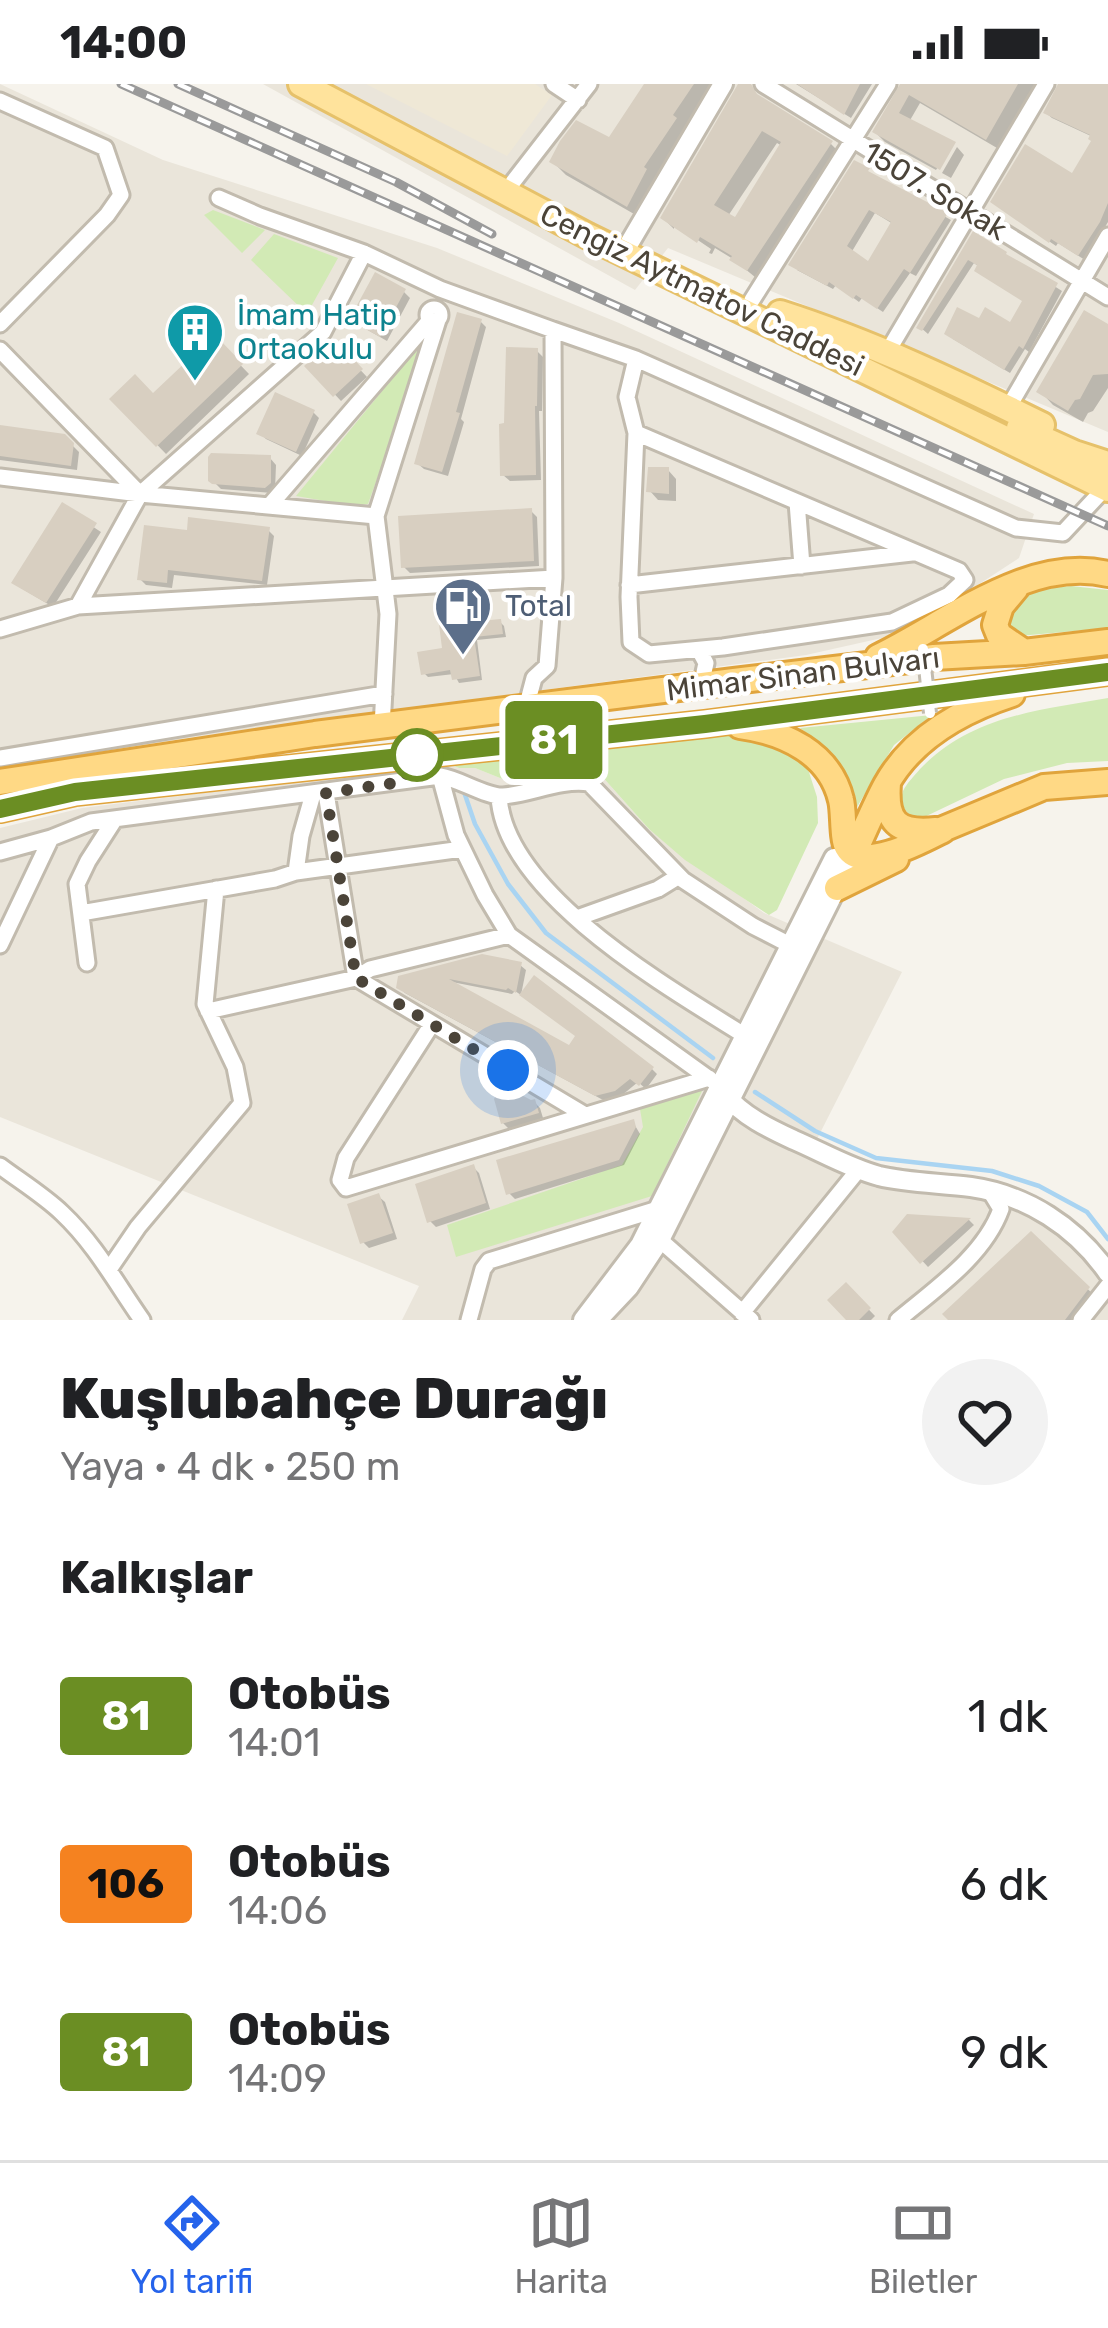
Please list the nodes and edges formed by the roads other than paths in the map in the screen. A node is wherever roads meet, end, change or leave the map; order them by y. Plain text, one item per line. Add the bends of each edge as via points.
1 (301, 84) edge
2 (329, 84) edge
3 (554, 84) edge
4 (590, 84) edge
5 (723, 84) edge
6 (763, 84) edge
7 (888, 84) edge
8 (1046, 84) edge
9 (0, 100) edge
10 (578, 100) junction
11 (853, 142) junction
12 (513, 182) junction
13 (219, 198) dead end
14 (969, 212) junction
15 (1108, 236) edge
16 (630, 242) junction
17 (364, 253) junction
18 (1081, 279) junction
19 (440, 289) junction
20 (1108, 297) edge
21 (752, 300) junction
22 (780, 313) junction
23 (434, 316) junction
24 (0, 324) edge
25 (553, 330) junction
26 (0, 350) edge
27 (888, 352) junction
28 (636, 359) junction
29 (1008, 408) junction
30 (636, 433) junction
31 (1108, 450) edge
32 (0, 477) edge
33 (1107, 480) edge
34 (140, 494) junction
35 (797, 502) junction
36 (269, 505) junction
37 (376, 516) junction
38 (916, 553) junction
39 (802, 566) junction
40 (1108, 574) edge
41 (554, 578) junction
42 (1028, 580) junction
43 (629, 585) junction
44 (386, 588) junction
45 (78, 606) junction
46 (0, 629) edge
47 (1108, 641) edge
48 (723, 647) junction
49 (699, 650) junction
50 (923, 650) dead end
51 (1024, 652) junction
52 (860, 666) junction
53 (1108, 672) edge
54 (1066, 677) junction
55 (734, 681) junction
56 (701, 686) junction
57 (384, 694) junction
58 (526, 708) junction
59 (930, 712) dead end
60 (705, 724) junction
61 (382, 727) junction
62 (1, 761) edge
63 (440, 776) junction
64 (888, 781) junction
65 (1108, 782) edge
66 (320, 794) junction
67 (499, 797) junction
68 (0, 808) edge
69 (115, 819) junction
70 (944, 830) junction
71 (51, 838) junction
72 (848, 844) junction
73 (462, 849) junction
74 (0, 852) edge
75 (338, 868) junction
76 (296, 872) junction
77 (679, 876) junction
78 (837, 887) junction
79 (216, 890) junction
80 (81, 913) junction
81 (577, 917) junction
82 (509, 934) junction
83 (0, 945) edge
84 (790, 945) junction
85 (87, 963) dead end
86 (356, 978) junction
87 (208, 1011) junction
88 (432, 1024) junction
89 (744, 1035) junction
90 (719, 1088) junction
91 (585, 1115) junction
92 (0, 1166) edge
93 (860, 1169) junction
94 (990, 1191) junction
95 (658, 1209) junction
96 (654, 1235) junction
97 (110, 1268) junction
98 (1108, 1273) edge
99 (1108, 1286) edge
100 (747, 1316) edge
101 (142, 1320) edge
102 (469, 1320) edge
103 (583, 1320) edge
104 (598, 1320) edge
105 (898, 1320) edge
106 (1082, 1320) edge

1 - 33 main road, Cengiz Aytmatov Caddesi via 588,236
2 - 12 main road, Cengiz Aytmatov Caddesi
3 - 10 street
4 - 10 street
5 - 16 street
6 - 11 street, 1507. Sokak
7 - 11 street
8 - 14 street
9 - 24 street via 105,148 121,195
10 - 12 street
11 - 14 street, 1507. Sokak
11 - 21 street
12 - 16 main road, Cengiz Aytmatov Caddesi
13 - 17 street
14 - 18 street, 1507. Sokak
14 - 27 street
15 - 18 street
16 - 21 main road, Cengiz Aytmatov Caddesi
17 - 19 street
17 - 34 street via 323,332
18 - 20 street, 1507. Sokak
18 - 29 street
19 - 23 street
19 - 25 street
21 - 22 main road, Cengiz Aytmatov Caddesi
22 - 27 main road
22 - 33 main road, Cengiz Aytmatov Caddesi via 1074,453
23 - 36 street
23 - 37 street
25 - 28 street
25 - 41 street
26 - 34 street
27 - 29 main road
28 - 30 street via 626,398
28 - 33 street via 1016,528 1063,533
29 - 31 main road
30 - 35 street
30 - 43 street
32 - 34 street
34 - 36 street
34 - 45 street
35 - 38 street
35 - 39 street
36 - 37 street
37 - 44 street
38 - 39 street
38 - 48 street via 964,580 892,622
39 - 43 street
40 - 42 highway via 1070,570
41 - 44 street
41 - 58 street via 547,666 534,678
42 - 51 highway via 1000,606 995,625
42 - 52 highway
43 - 49 street via 631,642 649,654
44 - 45 street
44 - 57 street
45 - 46 street
47 - 51 highway, Mimar Sinan Bulvarı
48 - 49 street
48 - 55 street
49 - 56 street via 706,663
50 - 59 street, bridge
51 - 52 highway, Mimar Sinan Bulvarı
52 - 55 highway, Mimar Sinan Bulvarı
53 - 54 highway
54 - 60 highway
54 - 64 highway via 990,701 935,730
55 - 56 highway, Mimar Sinan Bulvarı
56 - 58 highway, Mimar Sinan Bulvarı
57 - 61 street
57 - 62 street
58 - 61 highway, Mimar Sinan Bulvarı
60 - 68 highway via 75,792
60 - 72 highway via 774,733 820,760 842,801
61 - 62 highway, Mimar Sinan Bulvarı
63 - 66 street
63 - 67 street
63 - 73 street
64 - 70 highway via 892,818 915,832
64 - 72 highway
65 - 70 highway via 1044,787
66 - 69 street
66 - 75 street
66 - 76 street
67 - 77 street via 589,783
67 - 81 street via 515,848
69 - 71 street
69 - 80 street via 77,884
70 - 72 highway via 878,856
70 - 78 highway
71 - 74 street
71 - 83 street
72 - 78 street
72 - 84 street
73 - 75 street
73 - 82 street
75 - 76 street
75 - 86 street
76 - 79 street
77 - 81 street
77 - 84 street
78 - 90 street
79 - 80 street
79 - 87 street
80 - 85 street
81 - 89 street
82 - 86 street
82 - 90 street
84 - 89 street
86 - 87 street
86 - 88 street
87 - 97 street via 242,1103
88 - 91 street
88 - 91 street via 346,1158 346,1188
89 - 90 street
90 - 91 street
90 - 93 street via 771,1129
90 - 95 street
90 - 96 street
92 - 97 street via 61,1211
93 - 94 street
93 - 100 street
94 - 98 street via 1044,1211
94 - 105 street via 1001,1209 993,1231
95 - 96 street
95 - 102 street via 489,1261
96 - 100 street
96 - 103 street
96 - 104 street via 629,1287
97 - 101 street
99 - 106 street

